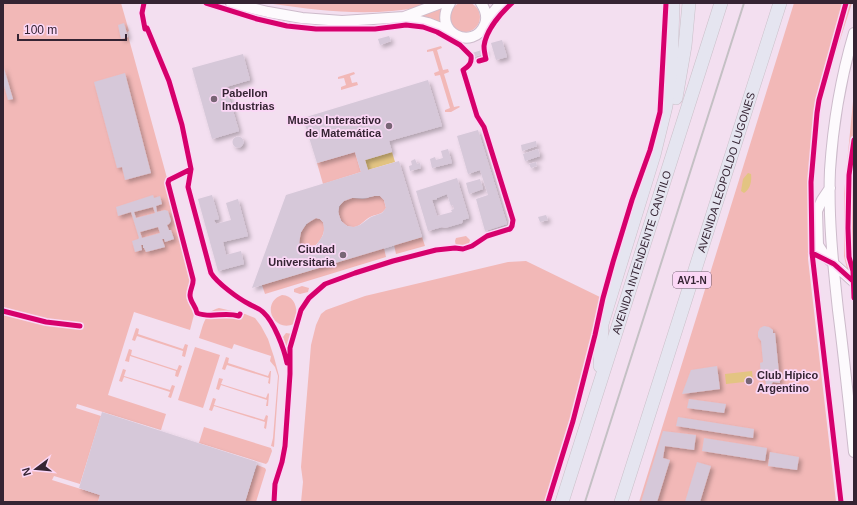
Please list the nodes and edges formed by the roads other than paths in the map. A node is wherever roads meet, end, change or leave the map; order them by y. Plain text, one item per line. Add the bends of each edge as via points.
1 (231, 3) edge
2 (441, 3) edge
3 (450, 3) edge
4 (481, 3) edge
5 (501, 3) edge
6 (673, 3) edge
7 (689, 3) edge
8 (721, 3) edge
9 (780, 3) edge
10 (404, 17) junction
11 (486, 21) junction
12 (451, 32) junction
13 (854, 33) edge
14 (830, 188) junction
15 (655, 206) junction
16 (834, 264) junction
17 (854, 282) edge
18 (599, 385) junction
19 (854, 452) edge
20 (562, 502) edge
21 (621, 502) edge

1 - 10 main road via 268,12 316,19 342,21
2 - 10 main road
3 - 12 main road via 445,10 444,18
4 - 11 main road
5 - 11 main road
6 - 18 highway via 671,69 667,100 654,155 602,324
7 - 15 highway via 679,82 660,165
8 - 15 highway, AVENIDA INTENDENTE CANTILO
9 - 21 highway, AVENIDA LEOPOLDO LUGONES / AV1-N
10 - 12 main road
11 - 12 main road via 483,28 472,36 459,37
13 - 14 main road via 837,109
14 - 16 main road
14 - 16 main road via 818,207 816,217 818,245 824,256
15 - 18 highway, AVENIDA INTENDENTE CANTILO
16 - 17 main road
16 - 19 main road
18 - 20 highway, AVENIDA INTENDENTE CANTILO

